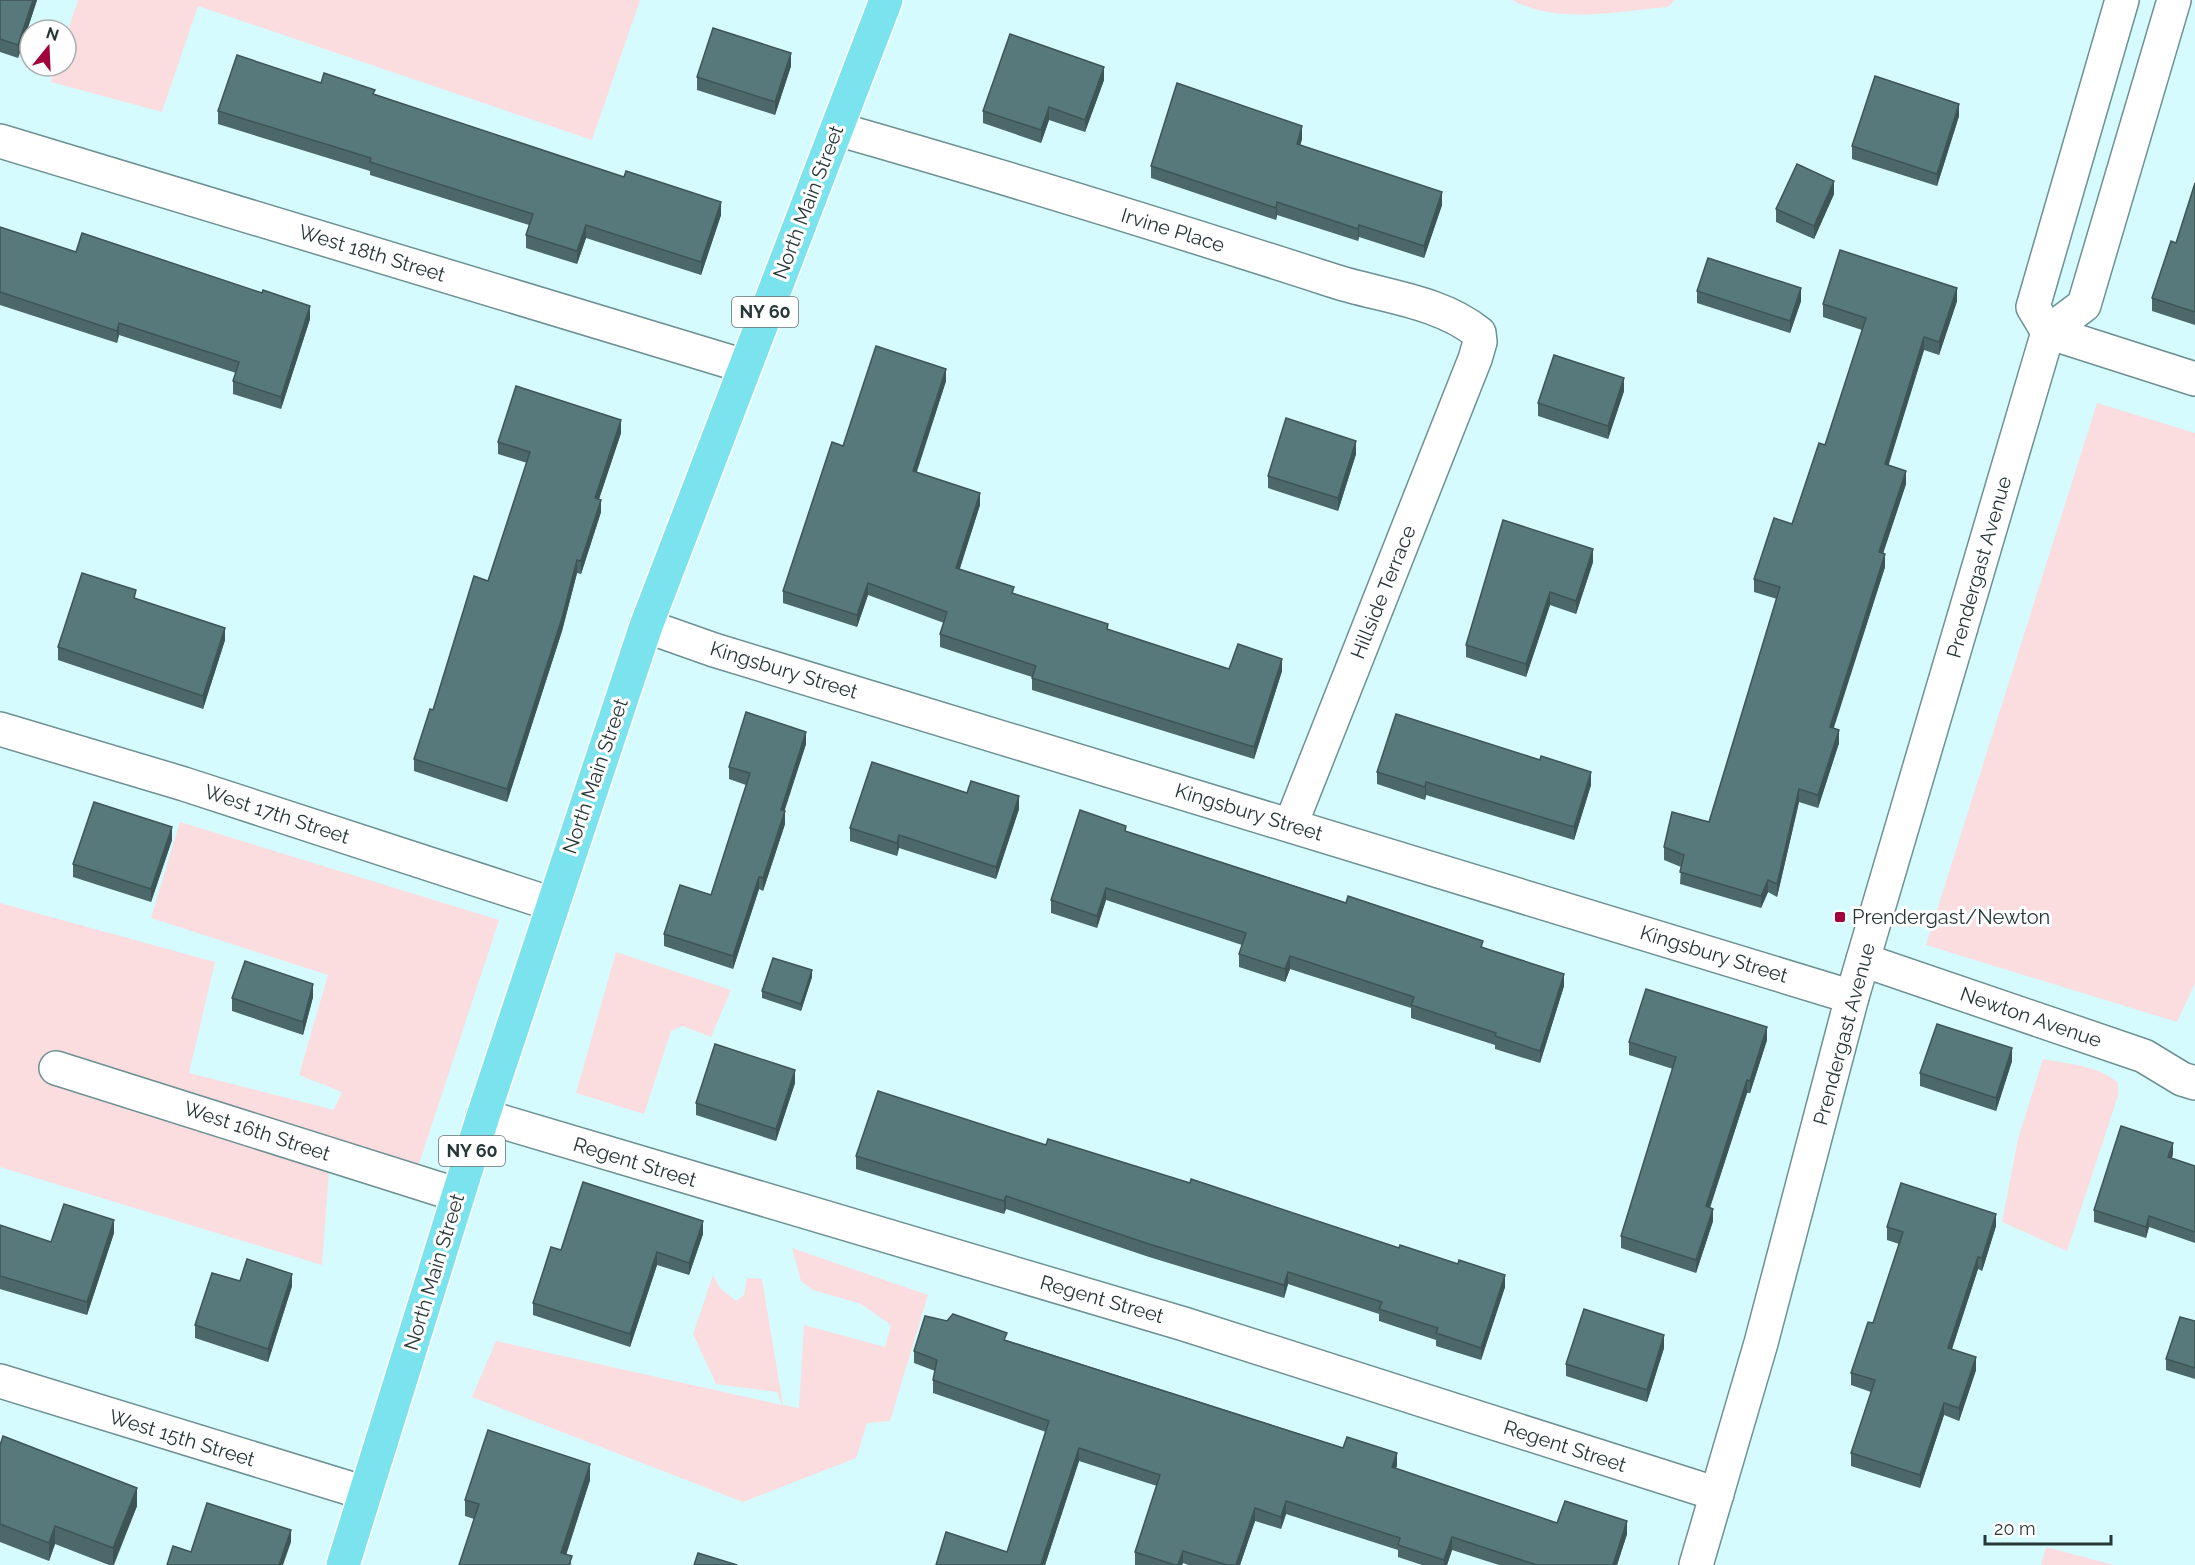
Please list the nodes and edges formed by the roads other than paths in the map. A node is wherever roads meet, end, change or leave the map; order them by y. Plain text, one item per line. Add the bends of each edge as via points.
1 (886, 0) edge
2 (2122, 0) edge
3 (2174, 0) edge
4 (837, 129) junction
5 (0, 141) edge
6 (2048, 332) junction
7 (1475, 359) joint
8 (744, 366) junction
9 (2195, 379) edge
10 (646, 626) junction
11 (0, 729) edge
12 (1291, 824) junction
13 (552, 904) junction
14 (1863, 960) junction
15 (1852, 997) junction
16 (56, 1068) dead end
17 (2195, 1083) edge
18 (483, 1116) junction
19 (458, 1196) junction
20 (0, 1381) edge
21 (365, 1493) junction
22 (1717, 1494) junction
23 (343, 1565) edge
24 (1696, 1565) edge

1 - 4 highway, North Main Street / NY 60
2 - 6 street via 2033,307
3 - 6 street via 2084,305
4 - 7 street, Irvine Place via 1347,285 1419,303 1470,325 1479,333
4 - 8 highway, North Main Street / NY 60
5 - 8 street, West 18th Street
6 - 9 street
6 - 14 street, Prendergast Avenue
7 - 12 street, Hillside Terrace
8 - 10 highway, North Main Street / NY 60
10 - 12 street, Kingsbury Street
10 - 13 highway, North Main Street / NY 60
11 - 13 street, West 17th Street via 184,784
12 - 15 street, Kingsbury Street
13 - 18 highway, North Main Street / NY 60
14 - 15 street, Prendergast Avenue
14 - 17 street, Newton Avenue via 2144,1056
15 - 22 street, Prendergast Avenue via 1761,1344
16 - 19 street, West 16th Street
18 - 19 highway, North Main Street / NY 60
18 - 22 street, Regent Street via 1184,1324
19 - 21 highway, North Main Street / NY 60
20 - 21 street, West 15th Street
21 - 23 highway, North Main Street / NY 60
22 - 24 street, Prendergast Avenue

